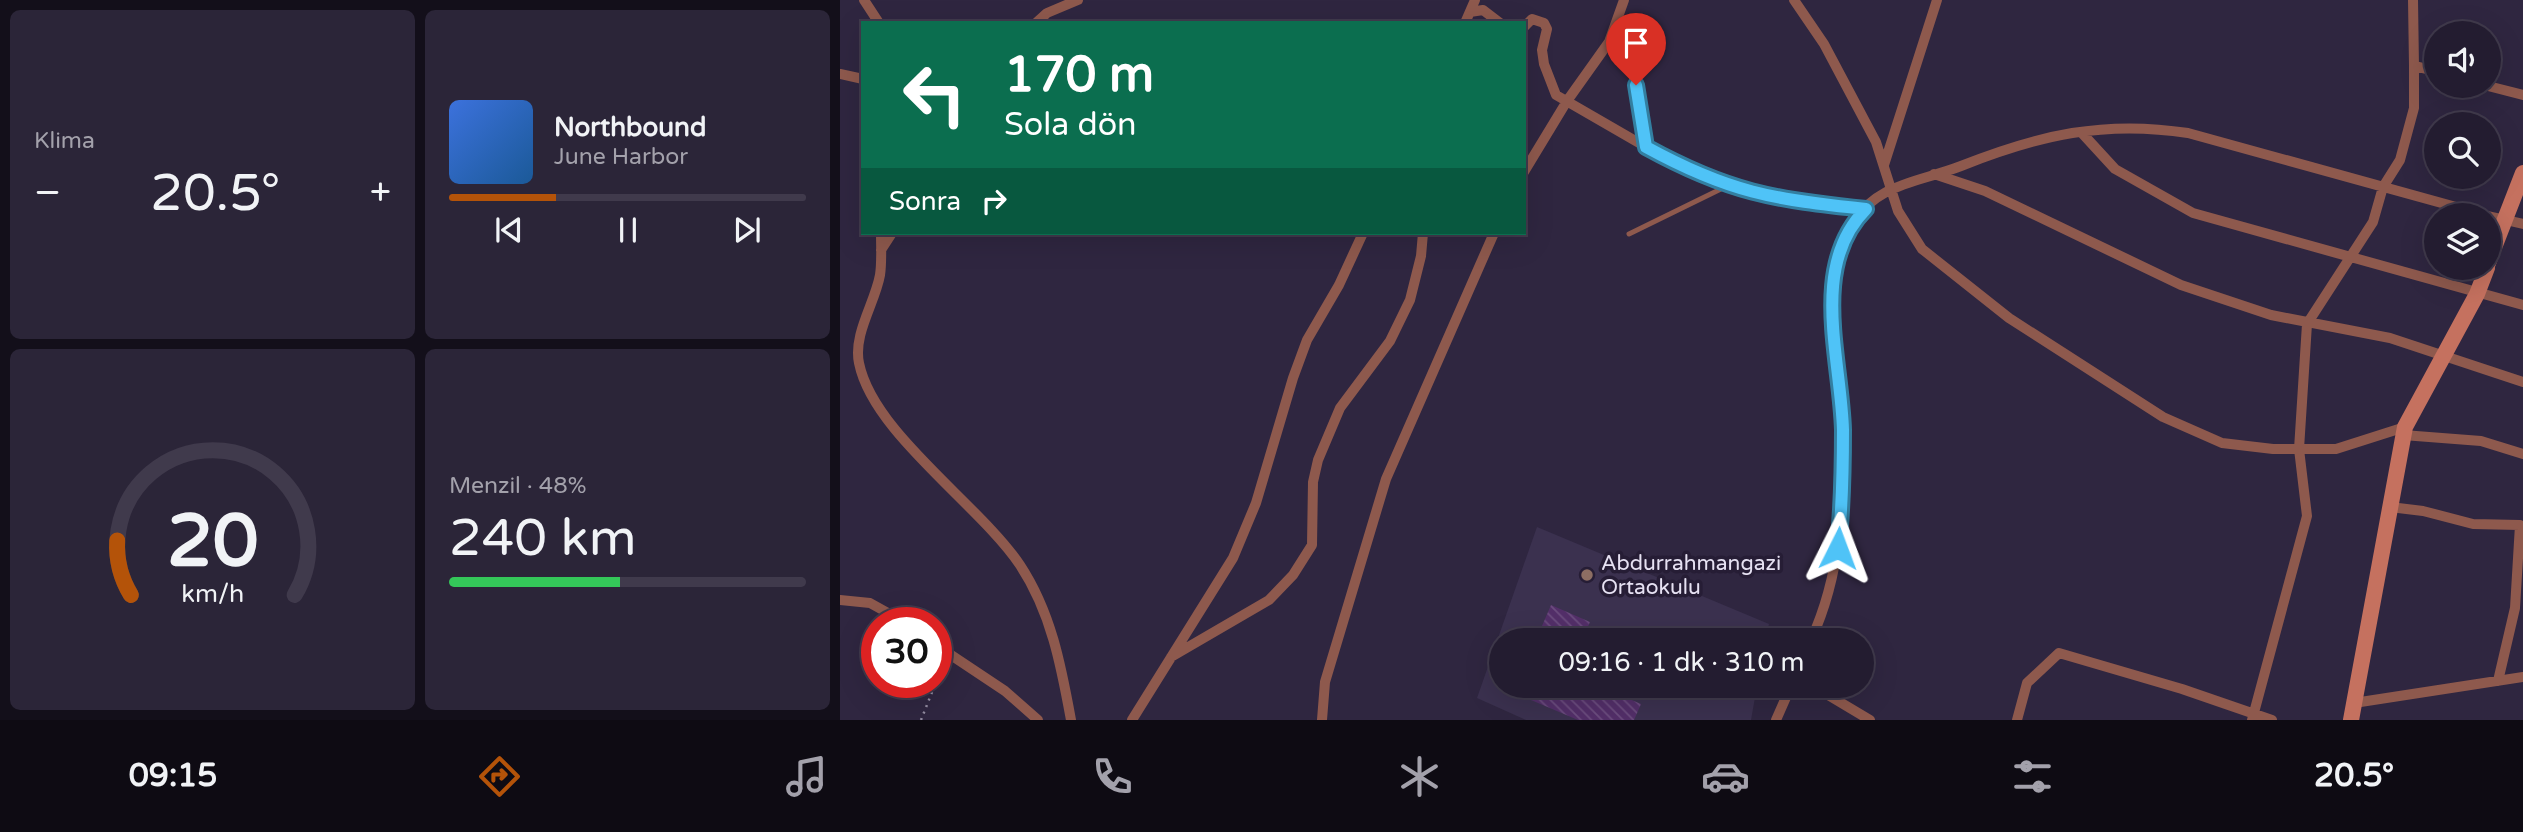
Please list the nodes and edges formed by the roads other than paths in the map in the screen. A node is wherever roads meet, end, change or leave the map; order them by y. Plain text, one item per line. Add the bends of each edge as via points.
1 (864, 0) edge
2 (1078, 0) edge
3 (1475, 0) edge
4 (1624, 0) edge
5 (1794, 0) edge
6 (1937, 0) edge
7 (2413, 0) edge
8 (1468, 17) edge
9 (878, 21) edge
10 (1038, 21) edge
11 (1497, 21) edge
12 (1617, 21) junction
13 (1526, 25) edge
14 (2414, 66) junction
15 (2424, 68) edge
16 (840, 74) edge
17 (861, 79) edge
18 (2501, 89) edge
19 (2523, 95) edge
20 (1567, 101) junction
21 (2081, 132) junction
22 (1646, 147) junction
23 (1884, 165) junction
24 (1526, 169) edge
25 (2523, 173) edge
26 (1934, 174) junction
27 (1727, 186) junction
28 (1891, 187) junction
29 (2383, 187) junction
30 (2440, 203) edge
31 (1866, 209) junction
32 (2501, 219) edge
33 (2505, 220) junction
34 (2523, 224) edge
35 (2501, 230) edge
36 (1629, 234) dead end
37 (881, 235) edge
38 (891, 235) edge
39 (1362, 235) edge
40 (1423, 235) edge
41 (1493, 235) edge
42 (881, 250) junction
43 (2350, 259) junction
44 (2482, 280) edge
45 (2477, 294) junction
46 (2523, 306) edge
47 (2307, 324) junction
48 (2445, 355) junction
49 (2523, 383) edge
50 (2404, 431) junction
51 (2299, 449) junction
52 (2523, 454) edge
53 (2390, 507) junction
54 (2521, 526) edge
55 (840, 600) edge
56 (876, 607) edge
57 (1816, 628) edge
58 (952, 657) edge
59 (1169, 659) junction
60 (2523, 677) edge
61 (2498, 681) junction
62 (1786, 698) edge
63 (1833, 698) edge
64 (2352, 714) edge
65 (2253, 718) edge
66 (1038, 720) edge
67 (1071, 720) edge
68 (1132, 720) edge
69 (1322, 720) edge
70 (1776, 720) edge
71 (1870, 720) edge
72 (2017, 720) edge
73 (2272, 720) edge
74 (2345, 720) edge

1 - 9 street
2 - 10 street
3 - 8 street
4 - 12 street
5 - 23 street via 1824,44
6 - 23 street
7 - 14 street
8 - 11 street via 1483,10
12 - 20 street via 1609,42
12 - 22 street via 1636,85
13 - 20 street via 1532,19 1544,23 1547,78 1556,95
14 - 15 street
14 - 29 street via 2414,107 2400,160
16 - 17 street
18 - 19 street
20 - 22 street
20 - 24 street
21 - 26 street via 2021,142
21 - 29 street via 2145,126 2188,133
21 - 43 street via 2115,169 2193,213
22 - 27 street
23 - 28 street
25 - 33 street
26 - 28 street
26 - 47 street via 1985,191 2181,285
27 - 31 street via 1790,201
27 - 36 lane
28 - 31 street
28 - 51 street via 1898,211 1922,249 2009,318 2163,417 2222,443
29 - 30 street
29 - 43 street via 2373,222
31 - 57 street via 1844,236 1833,279 1843,430 1840,530 1832,585
32 - 33 street
33 - 34 street
33 - 35 street
37 - 42 street
38 - 42 street
39 - 59 street via 1307,340 1256,503 1233,558
40 - 59 street via 1410,300 1390,341 1340,408 1318,460 1312,482 1312,545 1293,575 1269,600
41 - 69 street via 1386,480 1325,682
42 - 67 street via 880,276 858,359 865,384 883,414 1024,571 1041,599 1057,648
43 - 45 street
43 - 47 street
44 - 45 street
45 - 46 street
45 - 48 street
47 - 48 street via 2390,338
47 - 51 street
48 - 49 street
48 - 50 street
50 - 51 street via 2336,449
50 - 52 street via 2481,441
50 - 53 street
51 - 65 street via 2307,516
53 - 54 street via 2473,524
53 - 64 street
54 - 61 street via 2515,608
55 - 56 street
58 - 66 street via 1005,691
59 - 68 street
60 - 61 street
61 - 64 street
62 - 70 street
63 - 71 street
64 - 74 street
65 - 72 street via 2182,689 2059,653 2027,683
65 - 73 street

